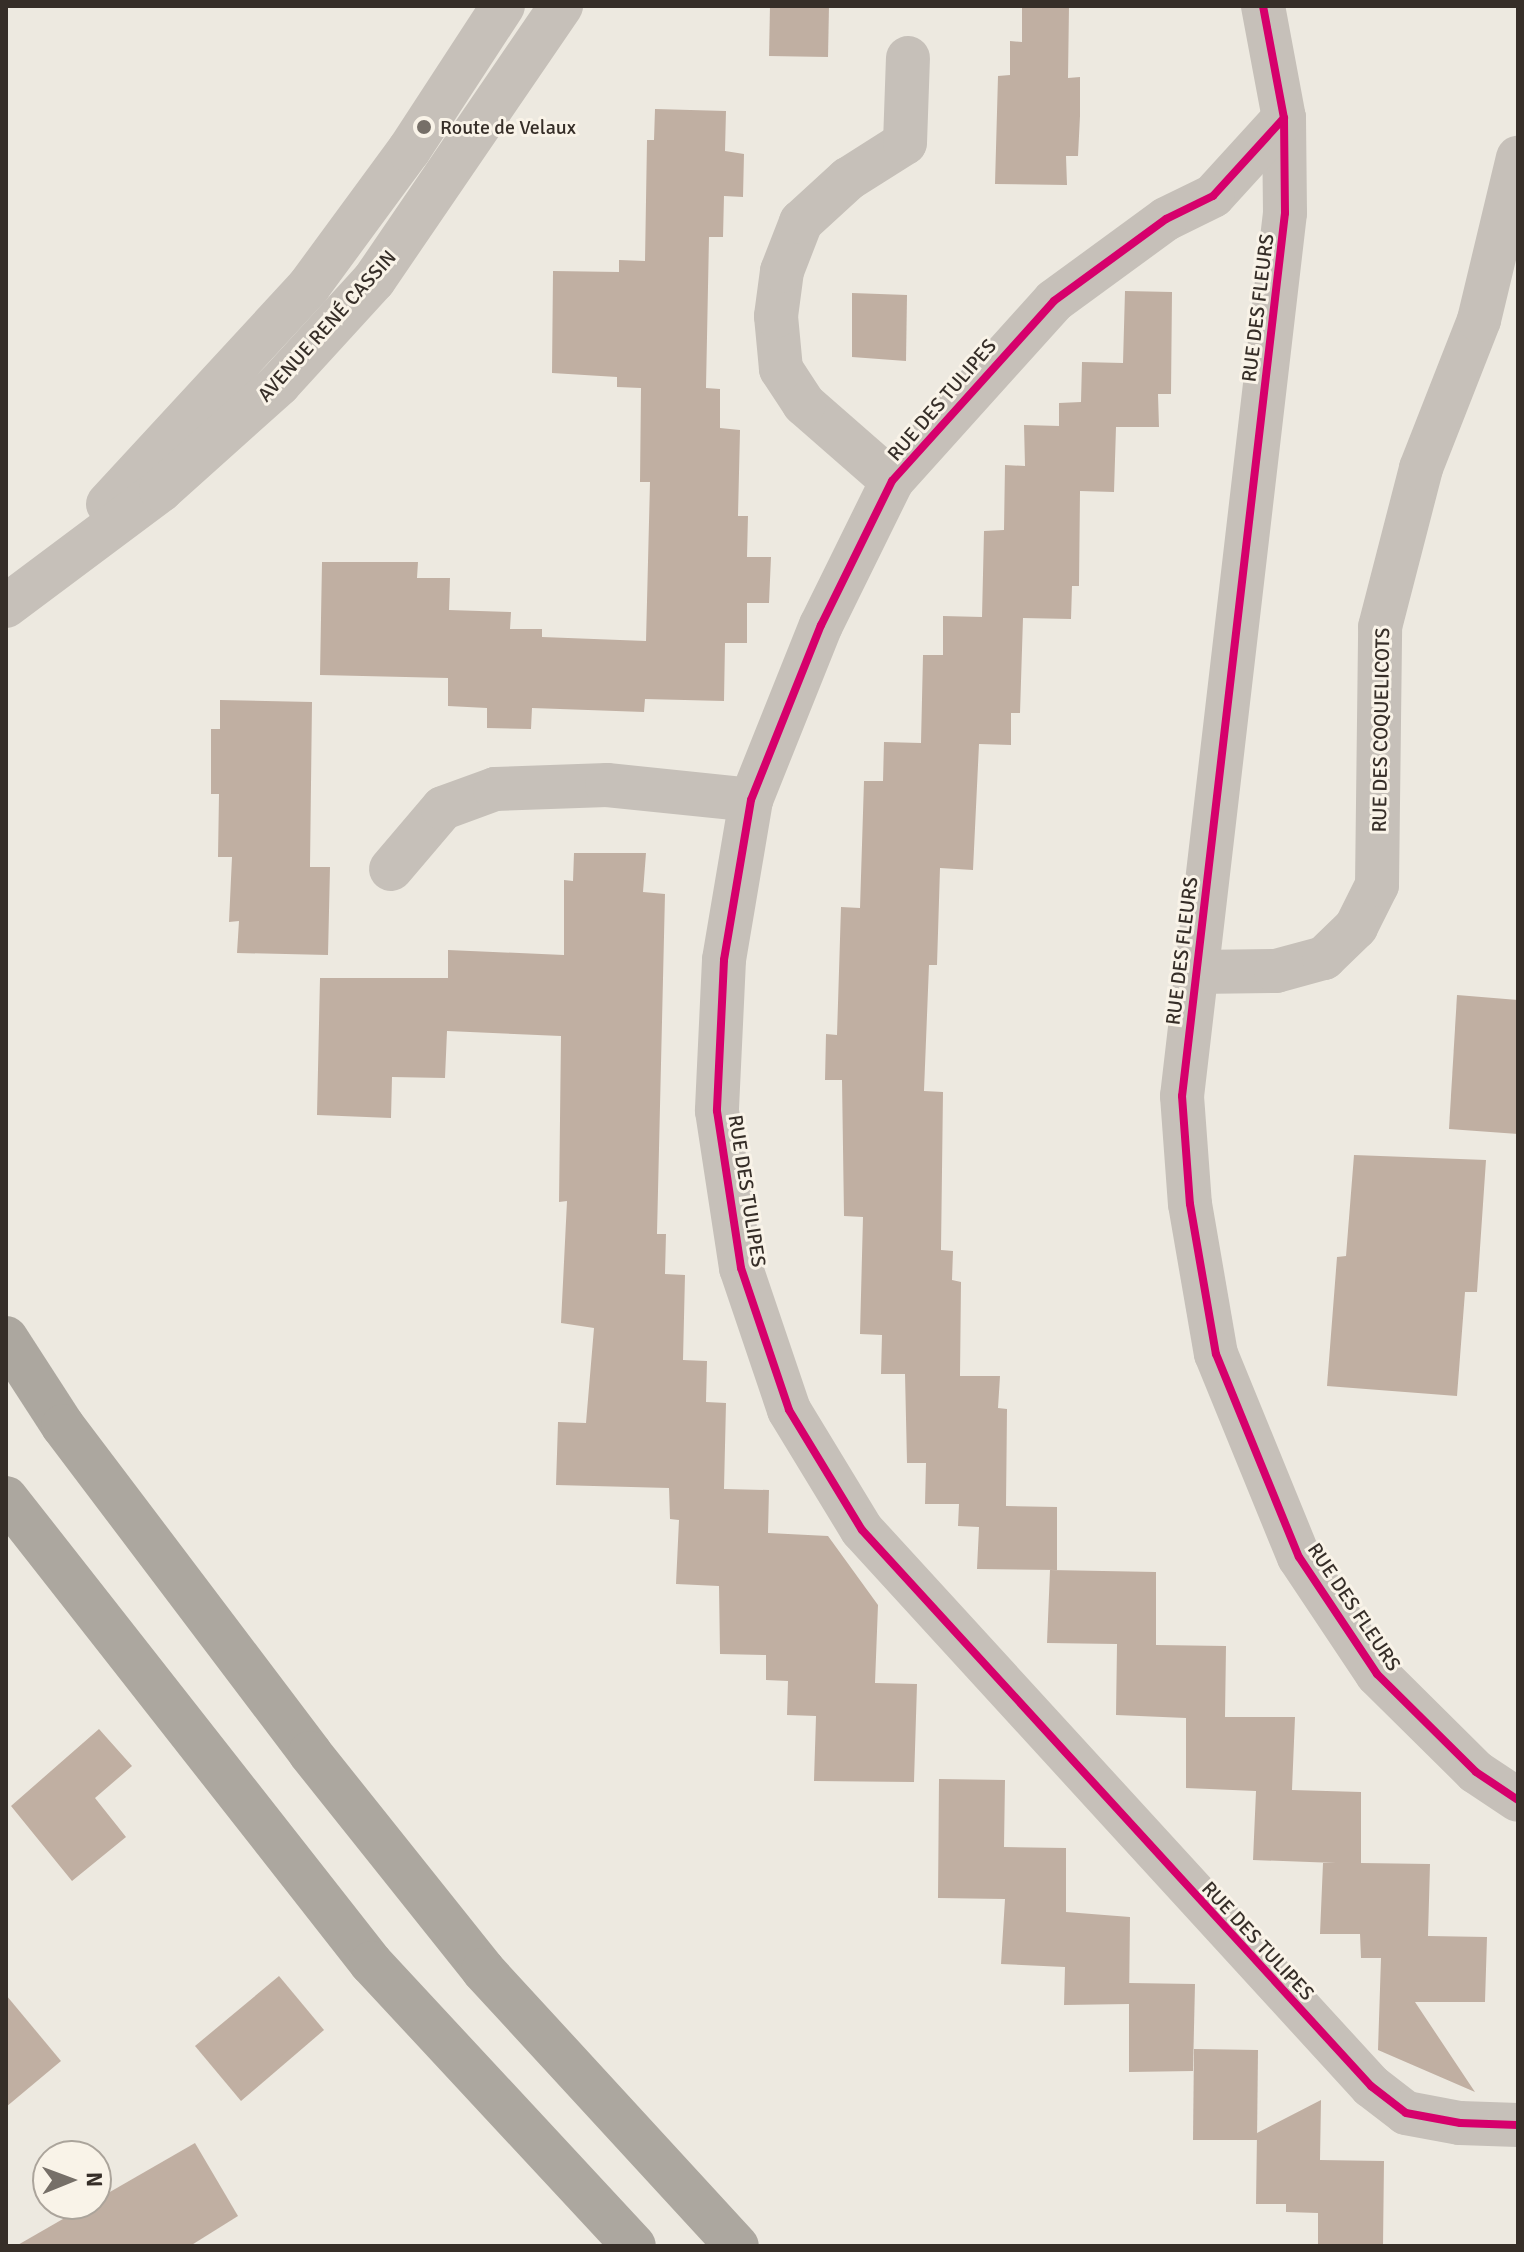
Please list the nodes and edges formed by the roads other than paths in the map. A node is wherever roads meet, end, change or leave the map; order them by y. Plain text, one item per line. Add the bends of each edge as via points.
1 (503, 6) edge
2 (561, 6) edge
3 (1263, 6) edge
4 (908, 58) dead end
5 (1284, 118) junction
6 (1518, 158) edge
7 (1213, 196) junction
8 (1285, 213) junction
9 (1498, 321) edge
10 (892, 481) junction
11 (18, 597) edge
12 (751, 800) junction
13 (391, 869) dead end
14 (1196, 972) junction
15 (6, 1338) edge
16 (6, 1498) edge
17 (1518, 1800) edge
18 (1518, 2125) edge
19 (634, 2246) edge
20 (737, 2246) edge

1 - 11 street, AVENUE RENÉ CASSIN via 409,150 309,286
2 - 11 street, AVENUE RENÉ CASSIN via 374,280 279,384 161,490
3 - 5 street, RUE DES FLEURS
4 - 10 street via 905,143 848,179 801,222 782,271 776,316 781,369 804,404
5 - 7 street
5 - 8 street, RUE DES FLEURS
6 - 9 street, RUE DES COQUELICOTS
7 - 8 street
7 - 10 street, RUE DES TULIPES via 1166,219 1054,301
8 - 14 street, RUE DES FLEURS
9 - 14 street, RUE DES COQUELICOTS via 1421,468 1380,627 1377,885 1356,927 1324,958 1276,971
10 - 12 street, RUE DES TULIPES via 821,625
12 - 13 street via 607,785 495,789 443,808
12 - 18 street, RUE DES TULIPES via 724,960 717,1111 741,1268 789,1410 862,1530 1371,2086 1406,2113 1460,2123
14 - 17 street, RUE DES FLEURS via 1182,1096 1190,1204 1216,1354 1248,1439 1299,1557 1377,1674 1476,1772
15 - 20 highway via 63,1426 300,1741 474,1958
16 - 19 highway via 371,1963

